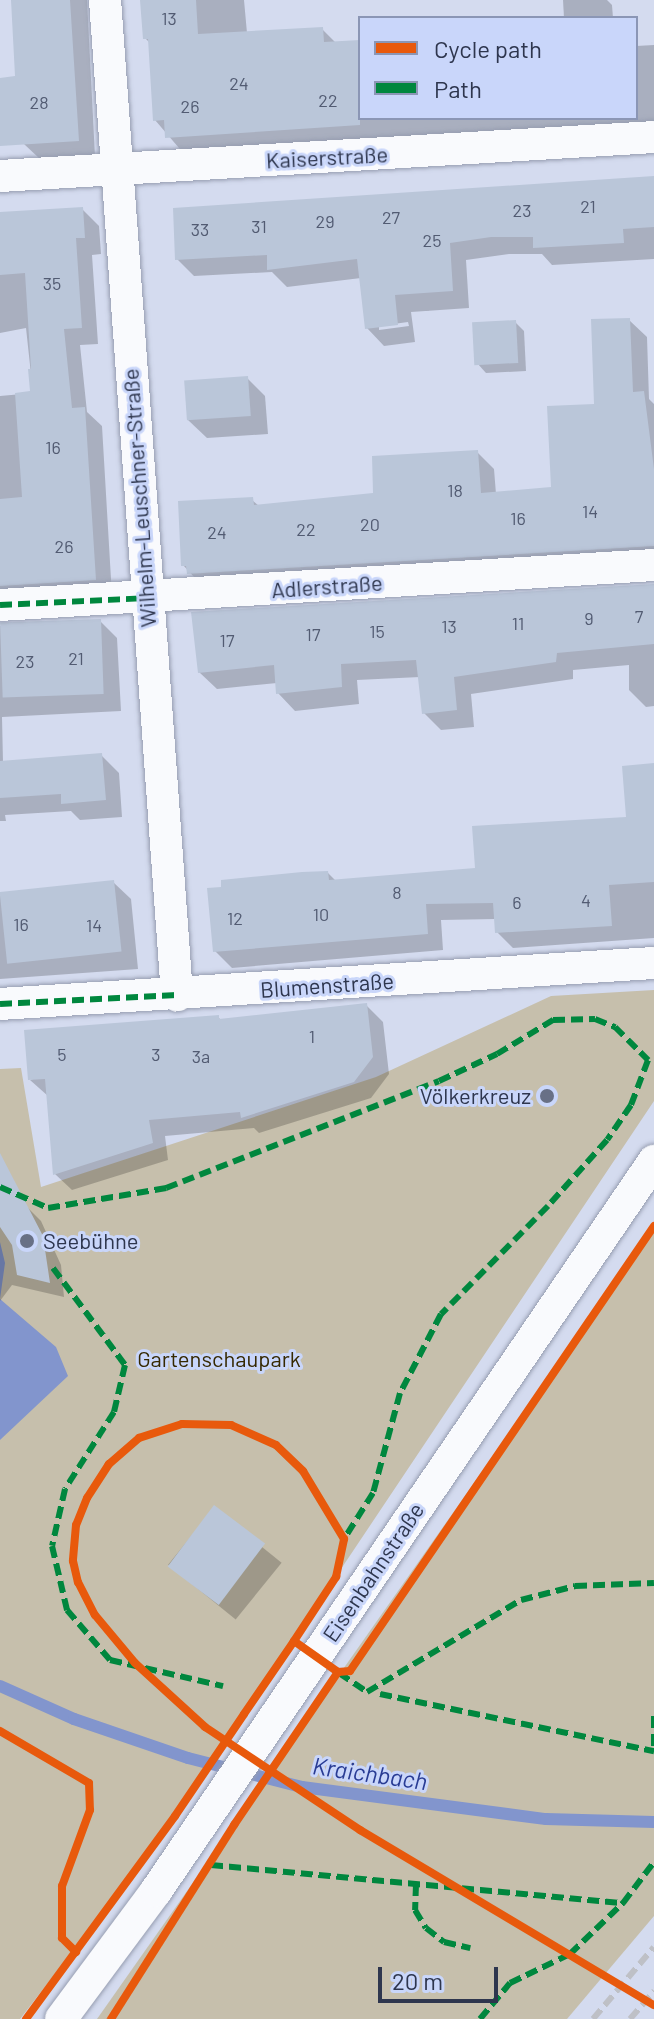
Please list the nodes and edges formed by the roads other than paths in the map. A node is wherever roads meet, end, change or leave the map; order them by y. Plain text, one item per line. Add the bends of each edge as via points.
1 (105, 0) edge
2 (654, 137) edge
3 (116, 170) junction
4 (0, 176) edge
5 (654, 565) edge
6 (146, 598) junction
7 (0, 605) edge
8 (654, 963) edge
9 (177, 995) junction
10 (0, 1004) edge
11 (654, 1161) edge
12 (61, 2019) edge

1 - 3 street, Wilhelm-Leuschner-Straße
2 - 3 street, Kaiserstraße
3 - 4 street, Kaiserstraße
3 - 6 street, Wilhelm-Leuschner-Straße
5 - 6 street, Adlerstraße
6 - 7 street, Adlerstraße
6 - 9 street, Wilhelm-Leuschner-Straße
8 - 9 street, Blumenstraße
9 - 10 street, Blumenstraße
11 - 12 street, Eisenbahnstraße via 203,1823

